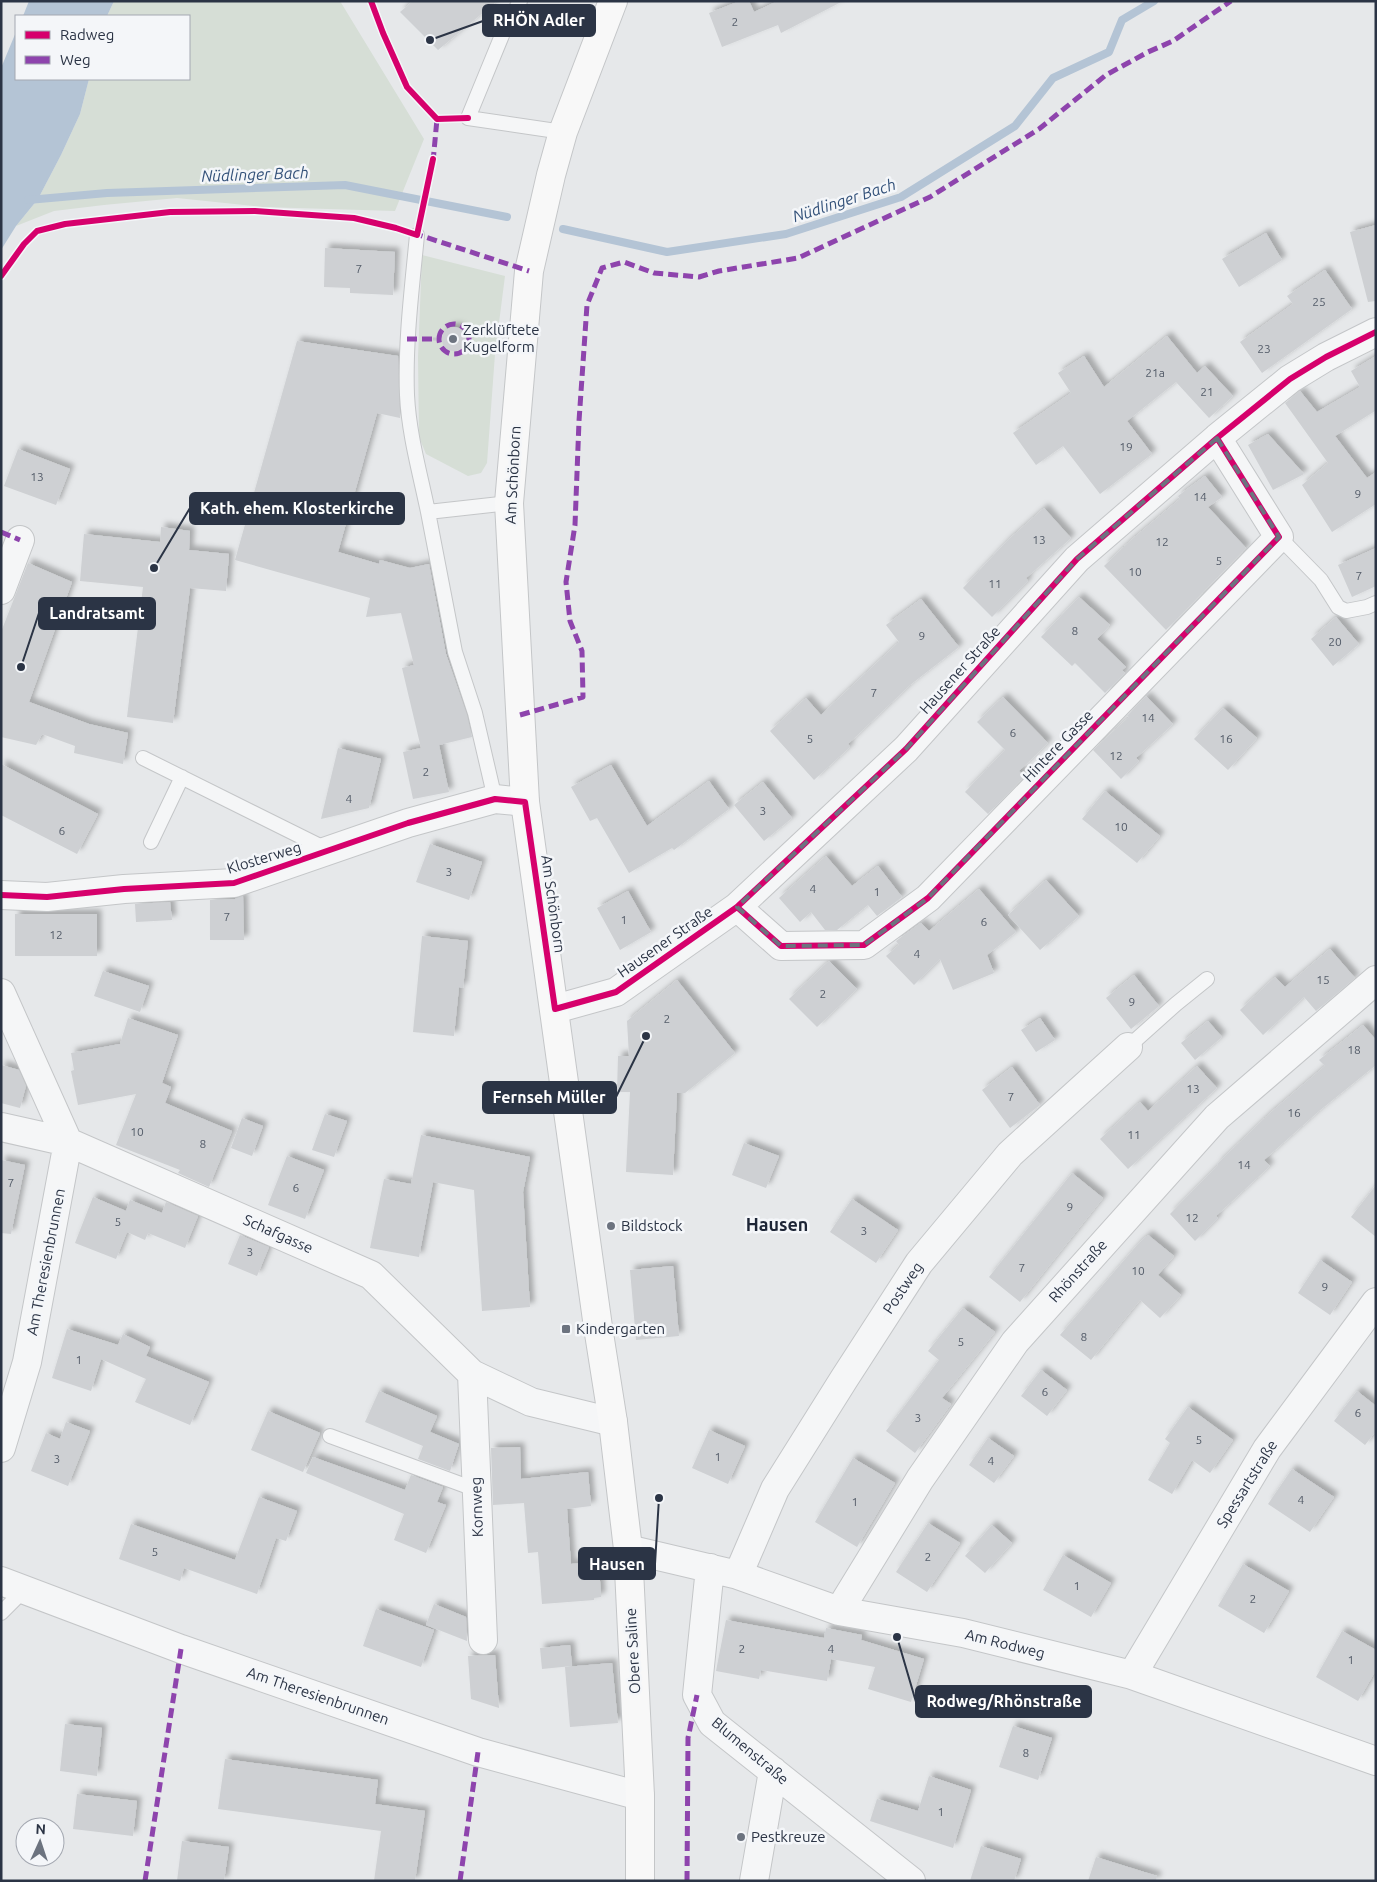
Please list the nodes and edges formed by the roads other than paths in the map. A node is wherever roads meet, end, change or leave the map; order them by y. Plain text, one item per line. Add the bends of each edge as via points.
1 (520, 1) edge
2 (613, 1) edge
3 (563, 132) junction
4 (417, 235) dead end
5 (1376, 332) edge
6 (1217, 438) junction
7 (509, 503) junction
8 (428, 512) junction
9 (1279, 537) junction
10 (20, 540) dead end
11 (1, 590) edge
12 (1376, 603) edge
13 (143, 758) dead end
14 (182, 777) junction
15 (495, 799) junction
16 (525, 802) junction
17 (151, 842) dead end
18 (329, 851) junction
19 (1, 895) edge
20 (737, 907) junction
21 (1207, 980) dead end
22 (1376, 980) edge
23 (1, 993) edge
24 (555, 1009) junction
25 (1128, 1047) joint
26 (1, 1127) edge
27 (68, 1142) junction
28 (1376, 1302) edge
29 (472, 1374) junction
30 (613, 1422) junction
31 (330, 1436) dead end
32 (1, 1448) edge
33 (477, 1490) junction
34 (628, 1549) junction
35 (710, 1568) junction
36 (738, 1575) junction
37 (12, 1585) edge
38 (839, 1611) junction
39 (1, 1613) edge
40 (483, 1640) dead end
41 (1132, 1676) junction
42 (1374, 1757) edge
43 (773, 1772) junction
44 (640, 1796) junction
45 (640, 1881) edge
46 (754, 1881) edge
47 (910, 1881) edge

1 - 3 lane via 505,28 468,118
2 - 3 main road, Am Schönborn
3 - 7 main road, Am Schönborn via 529,271
4 - 8 lane via 407,339 407,396 412,438
5 - 6 street, Hausener Straße via 1290,379
6 - 9 street
6 - 20 street, Hausener Straße via 1077,559 906,749
7 - 8 lane
7 - 16 main road, Am Schönborn
8 - 15 lane via 455,652 475,713
9 - 12 lane via 1321,580 1338,607 1346,611 1367,608
9 - 20 street, Hintere Gasse via 928,898 864,945 781,946
10 - 11 street
13 - 14 lane
14 - 17 lane
14 - 18 lane
15 - 16 street, Klosterweg
15 - 18 street, Klosterweg via 408,823
16 - 24 main road, Am Schönborn
18 - 19 street, Klosterweg via 234,884 124,889 46,897
20 - 24 street, Hausener Straße via 616,992
21 - 25 lane
22 - 38 street, Rhönstraße via 1217,1117 1014,1342 920,1479
23 - 27 street
24 - 30 main road, Am Schönborn
25 - 36 street, Postweg via 1010,1154 919,1263 776,1489
26 - 27 street
27 - 29 street, Schafgasse via 371,1275
27 - 32 street, Am Theresienbrunnen via 27,1362
28 - 41 street, Spessartstraße via 1267,1449
29 - 30 street, Schafgasse via 531,1402
29 - 33 street, Kornweg
30 - 34 main road, Obere Saline
31 - 33 lane
33 - 40 street, Kornweg
34 - 35 street, Am Rodweg
34 - 44 main road, Obere Saline
35 - 36 street, Am Rodweg
35 - 43 street, Blumenstraße via 698,1695 712,1723
36 - 38 street, Am Rodweg
37 - 39 lane
37 - 44 street, Am Theresienbrunnen via 181,1649 469,1748
38 - 41 street, Am Rodweg via 963,1633
41 - 42 street, Am Rodweg
43 - 46 street
43 - 47 street, Blumenstraße
44 - 45 main road, Obere Saline

